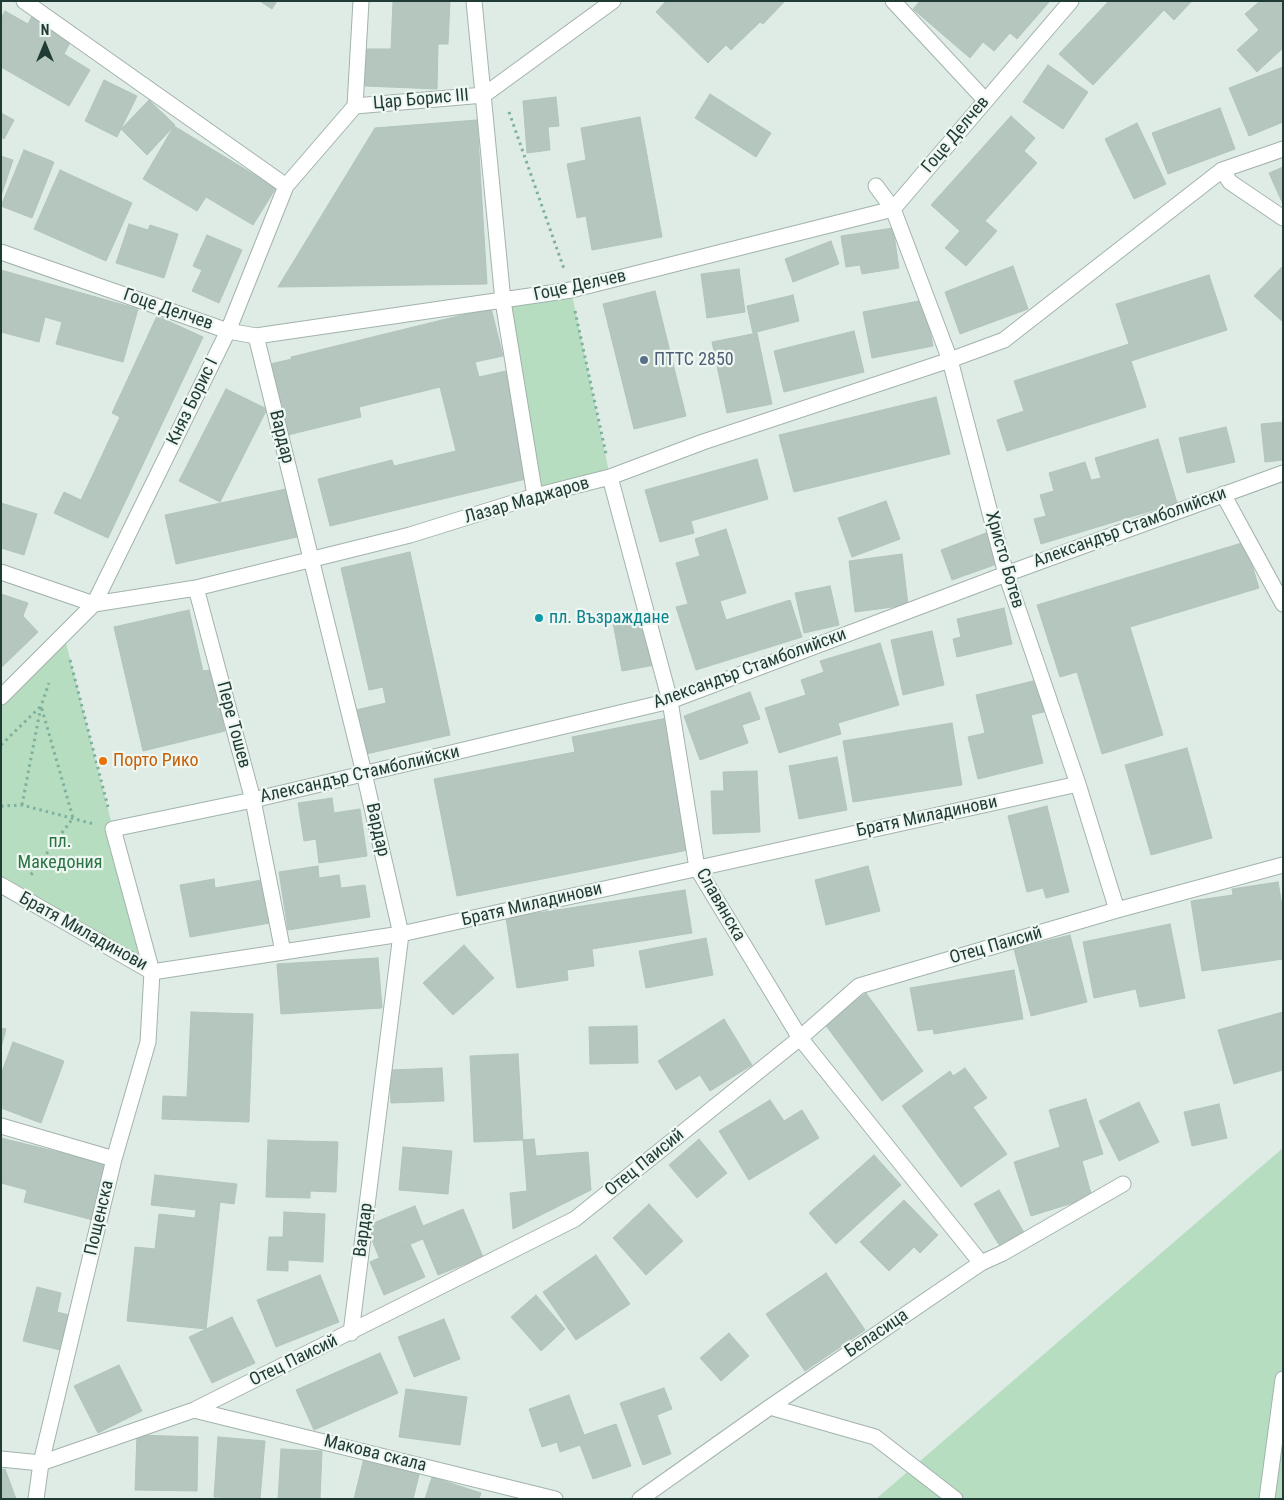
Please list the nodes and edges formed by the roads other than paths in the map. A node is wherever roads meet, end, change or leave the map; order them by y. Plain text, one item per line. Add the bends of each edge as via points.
1 (24, 1) edge
2 (361, 1) edge
3 (474, 1) edge
4 (613, 1) edge
5 (893, 1) edge
6 (1071, 1) edge
7 (484, 95) junction
8 (985, 100) junction
9 (355, 106) junction
10 (1283, 149) edge
11 (1222, 170) junction
12 (286, 186) junction
13 (876, 186) dead end
14 (893, 209) junction
15 (1283, 218) edge
16 (1, 252) edge
17 (503, 302) junction
18 (228, 331) junction
19 (256, 336) junction
20 (950, 360) junction
21 (1283, 473) edge
22 (610, 477) junction
23 (1223, 494) junction
24 (535, 496) junction
25 (312, 560) junction
26 (1, 572) edge
27 (1006, 574) junction
28 (196, 588) junction
29 (94, 604) junction
30 (1283, 604) edge
31 (1, 697) edge
32 (670, 701) junction
33 (364, 773) junction
34 (1078, 784) junction
35 (253, 800) junction
36 (113, 829) joint
37 (1283, 865) edge
38 (697, 868) junction
39 (1, 885) edge
40 (1117, 910) junction
41 (401, 934) junction
42 (283, 952) junction
43 (152, 972) junction
44 (800, 1038) junction
45 (1, 1126) edge
46 (114, 1159) junction
47 (1123, 1184) dead end
48 (981, 1263) junction
49 (351, 1333) junction
50 (1283, 1379) edge
51 (770, 1407) junction
52 (194, 1410) junction
53 (1, 1459) edge
54 (41, 1463) junction
55 (36, 1499) edge
56 (555, 1499) edge
57 (640, 1499) edge
58 (954, 1499) edge
59 (1268, 1499) edge

1 - 12 street
2 - 9 street
3 - 7 street, Цар Борис III
4 - 7 street
5 - 8 street
6 - 8 street, Гоце Делчев
7 - 9 street, Цар Борис III
7 - 17 street
8 - 14 street, Гоце Делчев
9 - 12 street, Княз Борис I
10 - 11 street, Лазар Маджаров
11 - 15 street via 1230,182
11 - 20 street, Лазар Маджаров via 1004,340
12 - 18 street, Княз Борис I
13 - 14 street, Христо Ботев
14 - 17 street, Гоце Делчев via 571,290
14 - 20 street, Христо Ботев
16 - 18 street, Гоце Делчев
17 - 19 street, Гоце Делчев
17 - 24 street
18 - 19 street, Гоце Делчев
18 - 29 street, Княз Борис I
19 - 25 street, Вардар
20 - 22 street, Лазар Маджаров via 702,442
20 - 27 street, Христо Ботев
21 - 23 street, Александър Стамболийски
22 - 24 street, Лазар Маджаров
22 - 32 street, Славянска
23 - 27 street, Александър Стамболийски
23 - 30 street
24 - 25 street, Лазар Маджаров via 410,535
25 - 28 street, Лазар Маджаров
25 - 33 street, Вардар
26 - 29 street
27 - 32 street, Александър Стамболийски
27 - 34 street, Христо Ботев
28 - 29 street, Лазар Маджаров
28 - 35 street, Пере Тошев
29 - 31 street, Княз Борис I
32 - 33 street, Александър Стамболийски
32 - 38 street, Славянска
33 - 35 street, Александър Стамболийски
33 - 41 street, Вардар
34 - 38 street, Братя Миладинови
34 - 40 street, Христо Ботев
35 - 36 street, Александър Стамболийски
35 - 42 street, Пере Тошев
36 - 43 street, Пощенска
37 - 40 street, Отец Паисий
38 - 41 street, Братя Миладинови
38 - 44 street, Славянска
39 - 43 street, Братя Миладинови
40 - 44 street, Отец Паисий via 859,986
41 - 42 street, Братя Миладинови
41 - 49 street, Вардар
42 - 43 street, Братя Миладинови
43 - 46 street, Пощенска via 148,1042
44 - 48 street, Славянска
44 - 49 street, Отец Паисий via 575,1219
45 - 46 street
46 - 54 street, Пощенска
47 - 48 street, Беласица
48 - 51 street, Беласица
49 - 52 street, Отец Паисий
50 - 59 street
51 - 57 street, Беласица
51 - 58 street via 875,1438
52 - 54 street, Отец Паисий
52 - 56 street, Макова скала
53 - 54 street, Отец Паисий
54 - 55 street

